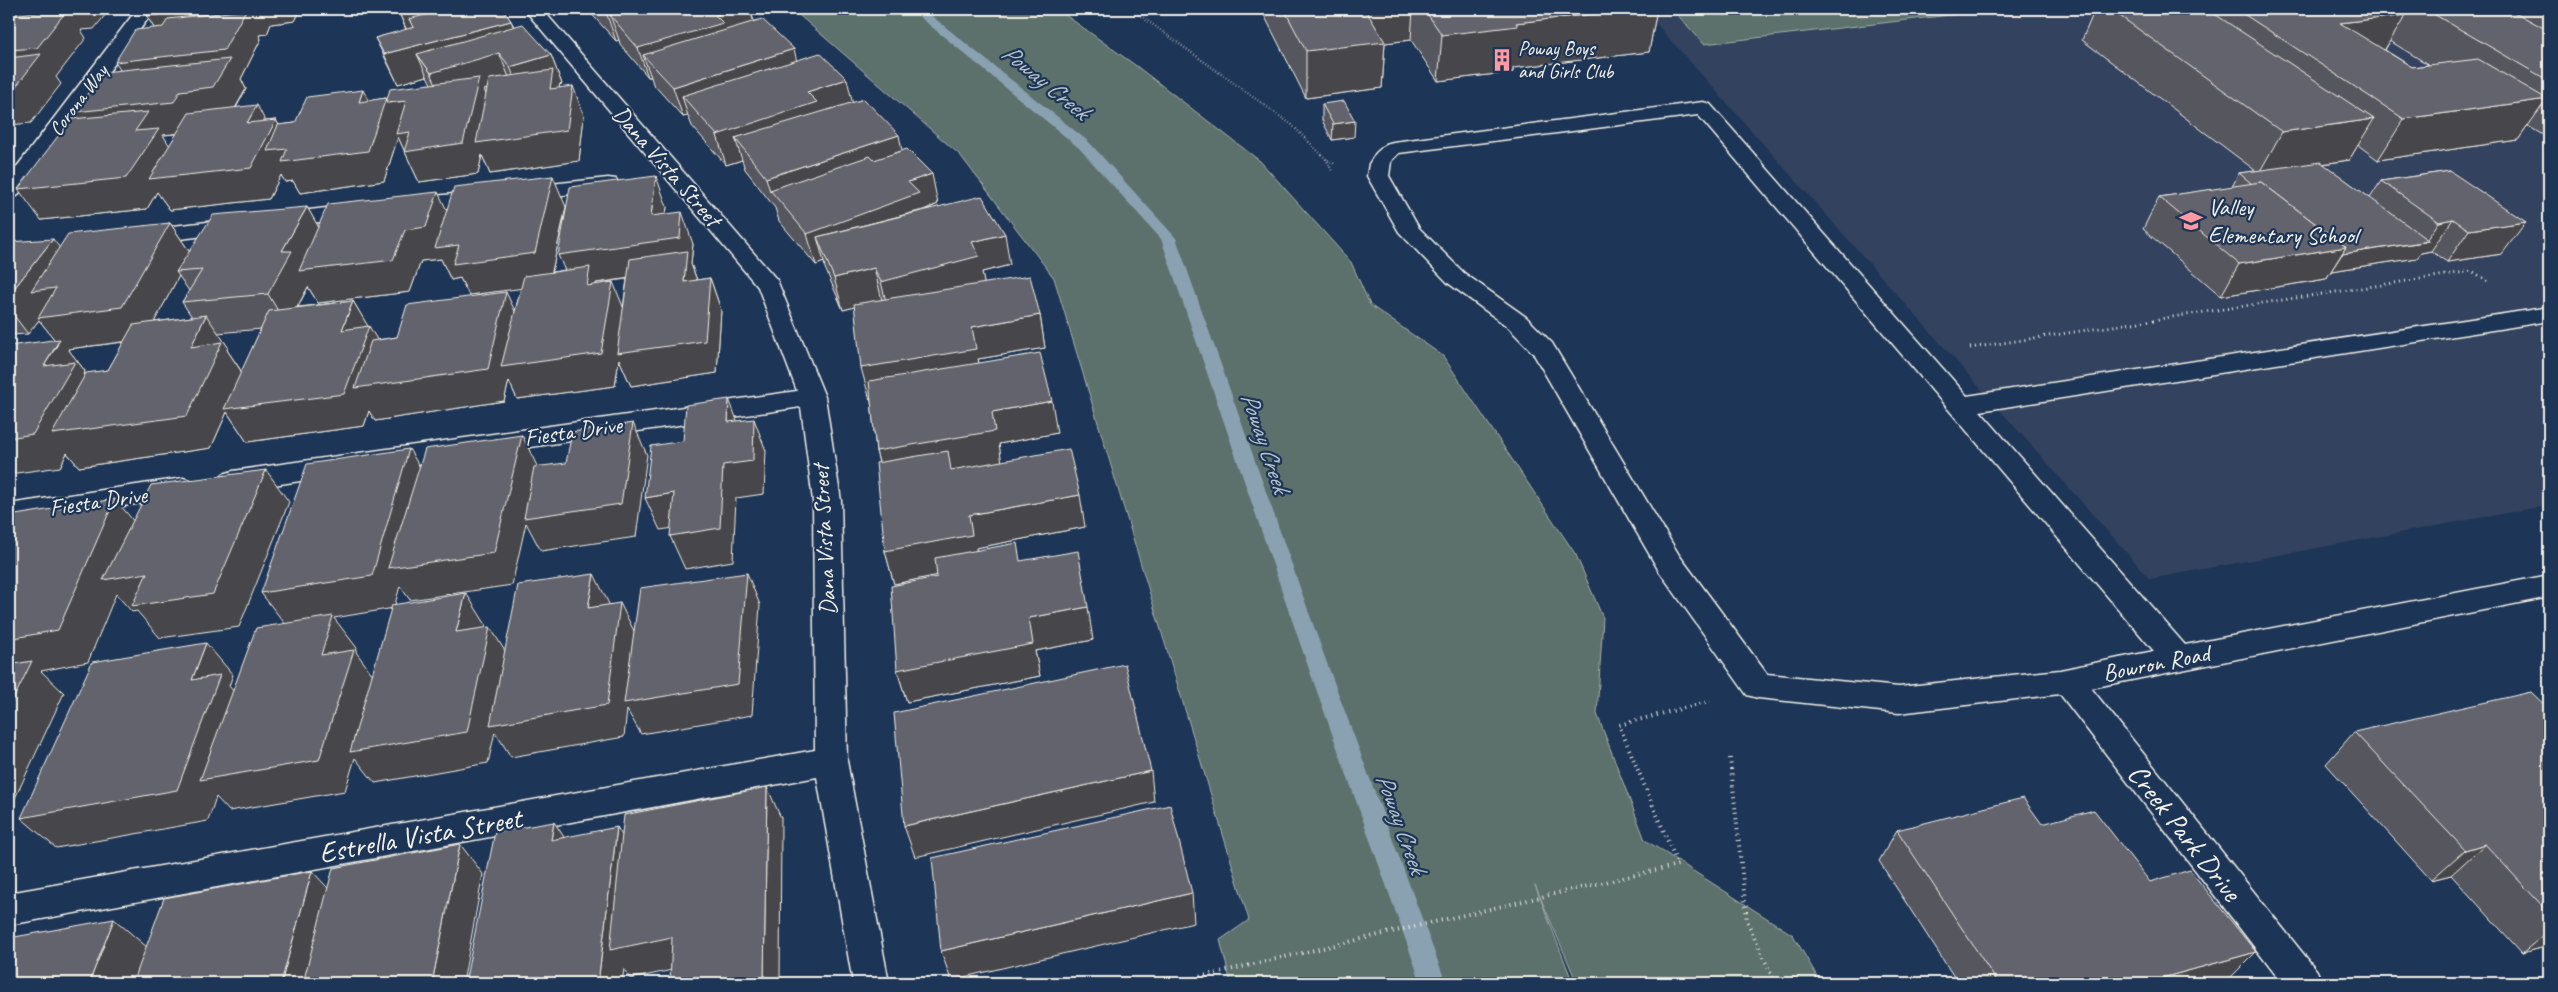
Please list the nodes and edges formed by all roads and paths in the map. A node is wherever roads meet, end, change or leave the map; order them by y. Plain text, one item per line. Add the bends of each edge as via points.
1 (146, 9) edge
2 (533, 9) edge
3 (1131, 9) edge
4 (1334, 175) dead end
5 (675, 176) junction
6 (9, 191) edge
7 (116, 240) edge
8 (2492, 284) dead end
9 (2549, 314) edge
10 (1965, 349) dead end
11 (812, 397) junction
12 (1960, 406) junction
13 (9, 514) edge
14 (2549, 586) edge
15 (2179, 659) junction
16 (2067, 681) junction
17 (1758, 686) junction
18 (1730, 758) dead end
19 (831, 761) junction
20 (9, 909) edge
21 (871, 983) edge
22 (1172, 983) edge
23 (1774, 983) edge
24 (2304, 983) edge

1 - 6 street, Corona Way
2 - 5 street, Dana Vista Street
3 - 4 path via 1292,125 1326,159
5 - 7 street
5 - 11 street, Dana Vista Street via 769,285
8 - 10 path via 2472,271
9 - 12 street
11 - 13 street, Fiesta Drive
11 - 19 street, Dana Vista Street via 827,501
12 - 15 street
12 - 17 street via 1703,108 1392,148 1384,155 1377,166 1378,176 1410,232 1456,278 1517,322 1543,349 1669,563
14 - 15 street, Bowron Road
15 - 16 street, Bowron Road
16 - 17 street, Bowron Road via 1899,700
16 - 24 street, Creek Park Drive
17 - 22 path via 1620,724 1678,864
18 - 23 path via 1747,921
19 - 20 street, Estrella Vista Street
19 - 21 street, Dana Vista Street

